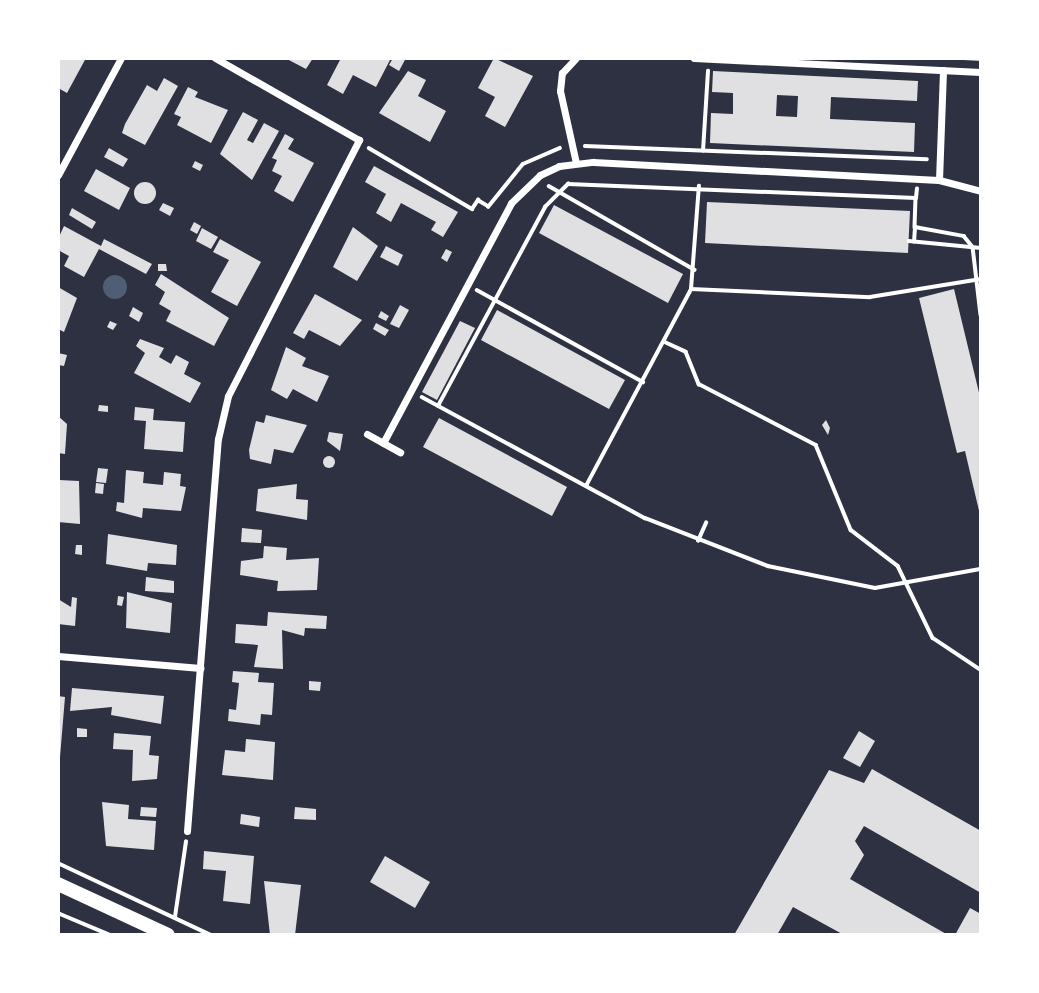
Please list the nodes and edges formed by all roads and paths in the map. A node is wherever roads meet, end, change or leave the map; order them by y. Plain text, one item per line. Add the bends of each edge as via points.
1 (121, 58) edge
2 (215, 58) edge
3 (576, 58) edge
4 (694, 58) edge
5 (708, 59) edge
6 (943, 70) junction
7 (981, 72) edge
8 (359, 139) junction
9 (576, 163) junction
10 (702, 169) junction
11 (58, 175) edge
12 (540, 175) junction
13 (917, 179) junction
14 (939, 180) junction
15 (699, 186) junction
16 (981, 191) edge
17 (555, 193) junction
18 (916, 198) junction
19 (504, 216) junction
20 (915, 227) junction
21 (973, 247) junction
22 (981, 248) edge
23 (695, 270) junction
24 (981, 279) edge
25 (973, 281) junction
26 (468, 285) junction
27 (691, 289) junction
28 (495, 300) junction
29 (981, 315) edge
30 (665, 342) junction
31 (643, 382) junction
32 (411, 391) junction
33 (438, 406) junction
34 (367, 434) dead end
35 (383, 443) junction
36 (400, 452) dead end
37 (586, 486) junction
38 (706, 523) dead end
39 (698, 541) junction
40 (981, 569) edge
41 (905, 587) junction
42 (58, 656) edge
43 (200, 668) junction
44 (981, 670) edge
45 (187, 831) joint
46 (58, 863) edge
47 (58, 884) edge
48 (58, 913) edge
49 (176, 916) junction
50 (165, 934) edge
51 (110, 935) edge
52 (211, 935) edge

1 - 11 street
2 - 8 street
3 - 9 street via 562,73 560,91
4 - 5 street
5 - 6 street
5 - 10 path
6 - 7 street
6 - 14 street
8 - 19 path via 472,209 478,200
8 - 43 street via 229,396 218,439
9 - 10 street
9 - 12 street
10 - 13 street
10 - 15 path
12 - 17 path
12 - 19 street
13 - 14 street
13 - 18 path
14 - 16 street
15 - 17 path via 587,180
15 - 18 path
15 - 23 path
17 - 23 path
17 - 28 path
18 - 20 path
19 - 26 street
20 - 21 path via 964,236
20 - 21 path via 911,242
21 - 22 path
21 - 25 path
23 - 27 path
24 - 25 path
25 - 27 path via 870,297
25 - 29 path
26 - 28 path
26 - 32 street
27 - 30 path
28 - 31 path
28 - 33 path
30 - 31 path
30 - 41 path via 685,352 699,384 816,445 851,530 898,566
31 - 37 path
32 - 33 path
32 - 35 street
33 - 37 path
34 - 35 street
35 - 36 street
37 - 39 path
38 - 39 path
39 - 41 path via 825,582
40 - 41 path
41 - 44 path via 933,638
42 - 43 street
43 - 45 street
45 - 49 path
46 - 49 path
47 - 50 main road
48 - 51 path
49 - 50 path
49 - 52 path

